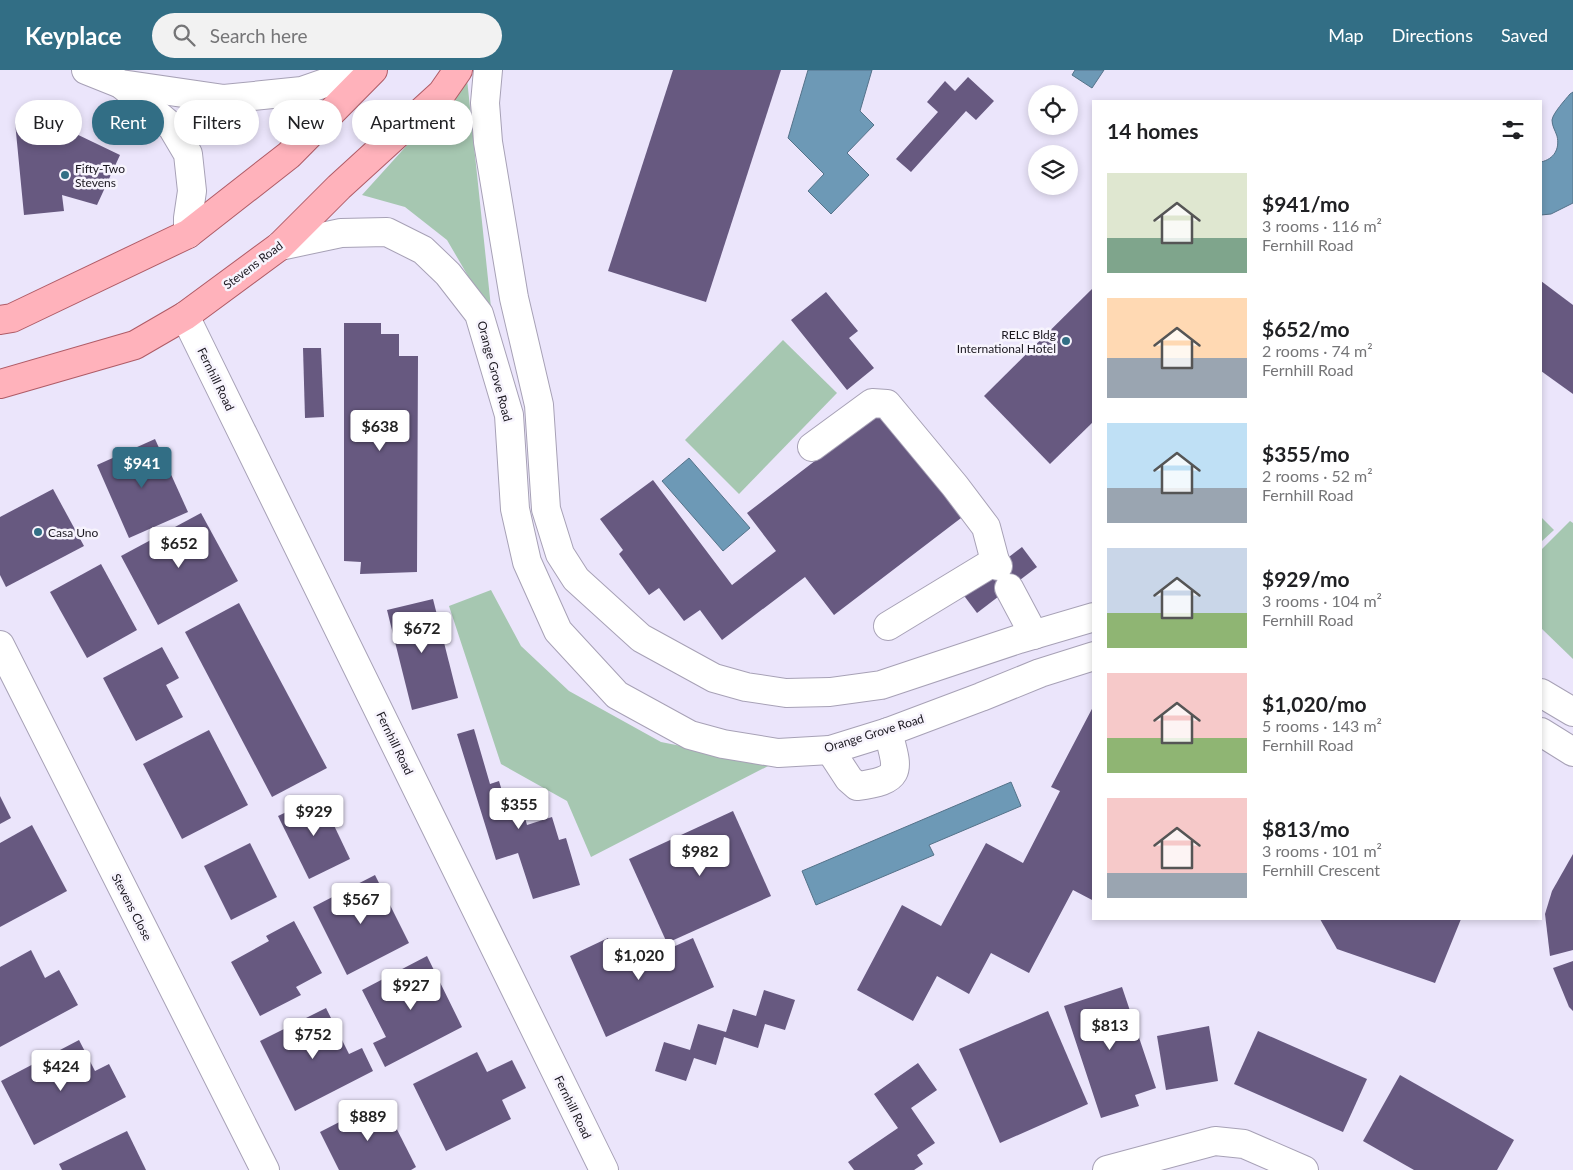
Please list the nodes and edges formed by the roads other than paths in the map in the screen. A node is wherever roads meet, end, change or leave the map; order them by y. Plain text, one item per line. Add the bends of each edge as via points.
1 (86, 70) edge
2 (362, 70) edge
3 (373, 70) edge
4 (458, 70) edge
5 (488, 70) edge
6 (121, 84) junction
7 (188, 234) junction
8 (280, 246) junction
9 (185, 316) junction
10 (0, 320) edge
11 (0, 384) edge
12 (812, 447) dead end
13 (1001, 572) junction
14 (1092, 618) edge
15 (888, 626) dead end
16 (1034, 635) junction
17 (0, 645) edge
18 (1092, 657) edge
19 (1542, 694) edge
20 (1573, 712) edge
21 (888, 732) junction
22 (1542, 733) edge
23 (830, 750) junction
24 (1573, 752) edge
25 (265, 1170) edge
26 (604, 1170) edge
27 (1107, 1170) edge
28 (1304, 1170) edge

1 - 6 street
2 - 6 street via 302,91 224,99
3 - 7 main road via 289,155
4 - 8 main road, Stevens Road via 442,93
5 - 16 street via 485,103 488,142 514,298 539,405 546,510 560,554 576,579 640,638 714,678 786,693 830,692 881,685
6 - 7 street via 172,127 188,154 192,192
7 - 10 main road via 12,318
8 - 9 main road, Stevens Road
8 - 23 street, Orange Grove Road via 341,233 387,232 423,250 448,274 479,314 509,416 515,509 527,562 558,631 617,695 690,735 722,744 778,754
9 - 11 main road, Stevens Road via 134,346
9 - 26 street, Fernhill Road
12 - 13 street via 872,403 887,404 986,527
13 - 15 street
13 - 16 street
14 - 16 street
17 - 25 street, Stevens Close
18 - 21 street, Orange Grove Road via 1040,673
19 - 20 street
21 - 23 street, Orange Grove Road
21 - 23 street via 896,769 876,784 857,786 849,780
22 - 24 street
27 - 28 street via 1215,1141 1244,1144

